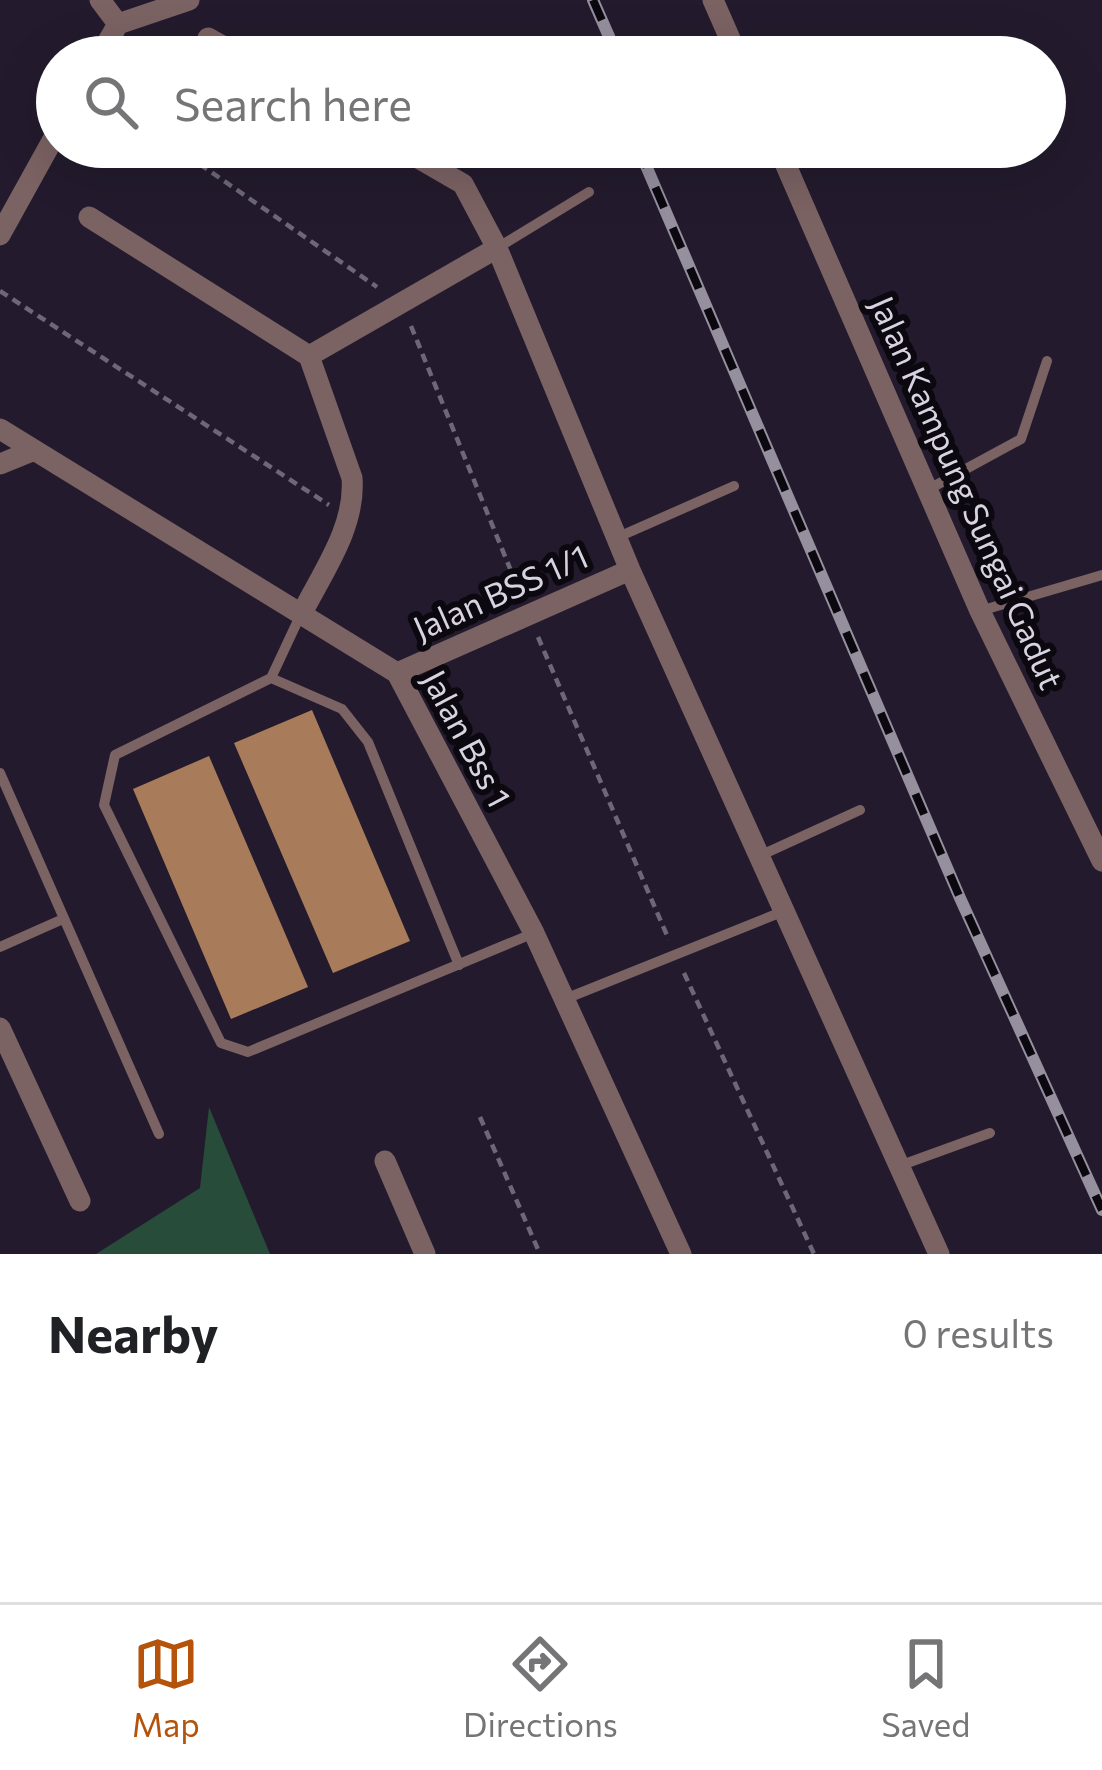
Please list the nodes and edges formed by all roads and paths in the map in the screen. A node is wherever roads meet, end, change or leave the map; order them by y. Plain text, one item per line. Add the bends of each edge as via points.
1 (100, 0) edge
2 (190, 0) edge
3 (713, 0) edge
4 (118, 24) junction
5 (111, 36) edge
6 (729, 36) edge
7 (37, 168) edge
8 (205, 168) edge
9 (435, 168) edge
10 (787, 168) edge
11 (589, 192) dead end
12 (89, 217) dead end
13 (0, 235) edge
14 (497, 248) junction
15 (0, 291) edge
16 (402, 304) junction
17 (309, 356) junction
18 (1047, 361) dead end
19 (0, 430) edge
20 (32, 451) junction
21 (0, 464) edge
22 (734, 485) dead end
23 (926, 490) junction
24 (349, 518) junction
25 (616, 538) junction
26 (630, 570) junction
27 (1102, 575) edge
28 (980, 611) junction
29 (301, 615) junction
30 (529, 615) junction
31 (397, 673) junction
32 (271, 678) junction
33 (0, 773) edge
34 (860, 810) dead end
35 (759, 856) junction
36 (1102, 861) edge
37 (784, 911) junction
38 (63, 919) junction
39 (534, 933) junction
40 (0, 947) edge
41 (676, 955) junction
42 (459, 964) junction
43 (565, 999) junction
44 (0, 1028) edge
45 (480, 1117) dead end
46 (990, 1133) dead end
47 (159, 1134) dead end
48 (385, 1161) dead end
49 (899, 1166) junction
50 (80, 1201) dead end
51 (425, 1254) edge
52 (540, 1254) edge
53 (681, 1254) edge
54 (814, 1254) edge
55 (939, 1254) edge

1 - 4 street
2 - 4 street
3 - 6 street
4 - 5 street
7 - 13 street
8 - 16 path
9 - 14 street via 463,184
10 - 23 street, Jalan Kampung Sungai Gadut
11 - 14 lane
12 - 17 street
14 - 16 street
14 - 25 street
15 - 24 path
16 - 17 street
16 - 30 path
17 - 24 street via 352,478
18 - 23 lane via 1022,439
19 - 20 street, Jalan Bss 1
20 - 21 street
20 - 29 street, Jalan Bss 1
22 - 25 lane
23 - 28 street, Jalan Kampung Sungai Gadut
24 - 29 street
25 - 26 street
26 - 30 street, Jalan BSS 1/1
26 - 35 street
27 - 28 lane
28 - 36 street, Jalan Kampung Sungai Gadut
29 - 31 street, Jalan Bss 1
29 - 32 lane
30 - 31 street, Jalan BSS 1/1
30 - 41 path
31 - 39 street, Jalan Bss 1
32 - 42 lane via 342,709 368,742
32 - 42 lane via 115,755 104,805 220,1043 248,1052
33 - 38 lane
34 - 35 lane
35 - 37 street
37 - 41 lane
37 - 49 street
38 - 40 lane
38 - 47 lane
39 - 42 lane
39 - 43 street, Jalan Bss 1
41 - 43 lane
41 - 54 path
43 - 53 street, Jalan Bss 1
44 - 50 street
45 - 52 path
46 - 49 lane
48 - 51 street
49 - 55 street

